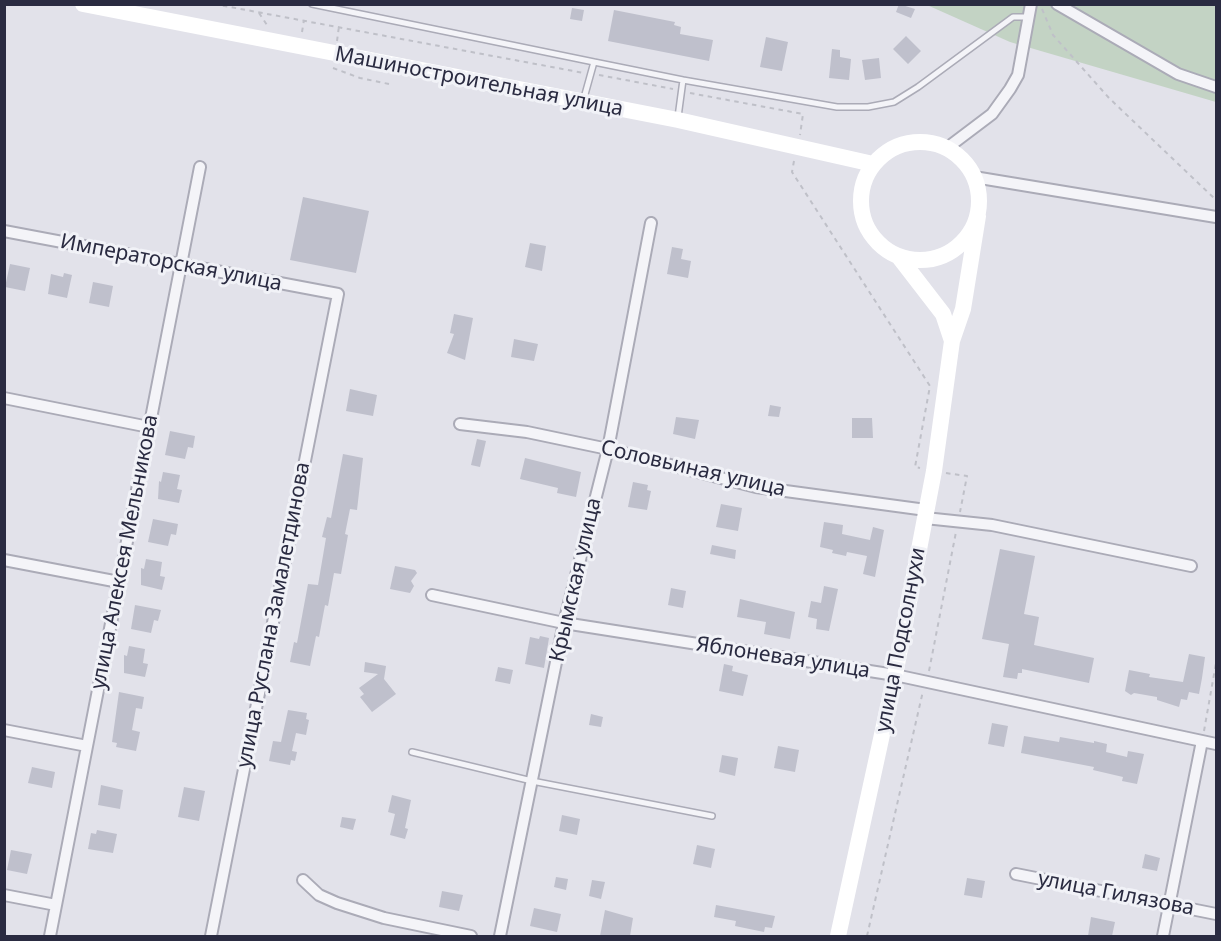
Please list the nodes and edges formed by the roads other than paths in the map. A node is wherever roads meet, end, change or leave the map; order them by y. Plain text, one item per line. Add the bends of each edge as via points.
1 (83, 4) edge
2 (312, 4) edge
3 (1031, 4) edge
4 (1057, 4) edge
5 (1029, 17) junction
6 (594, 62) junction
7 (683, 80) junction
8 (1216, 87) edge
9 (583, 102) junction
10 (678, 120) junction
11 (947, 148) junction
12 (873, 164) junction
13 (200, 166) dead end
14 (974, 177) junction
15 (978, 216) junction
16 (1216, 217) edge
17 (651, 223) dead end
18 (4, 231) edge
19 (899, 257) junction
20 (180, 266) junction
21 (338, 294) joint
22 (952, 341) junction
23 (4, 398) edge
24 (460, 423) dead end
25 (149, 427) junction
26 (608, 449) junction
27 (925, 514) junction
28 (4, 560) edge
29 (1191, 566) dead end
30 (119, 582) junction
31 (432, 595) dead end
32 (564, 623) junction
33 (895, 675) junction
34 (4, 730) edge
35 (1202, 741) junction
36 (1216, 744) edge
37 (87, 746) junction
38 (412, 752) dead end
39 (532, 781) junction
40 (712, 816) dead end
41 (1016, 874) dead end
42 (303, 880) dead end
43 (4, 896) edge
44 (56, 905) junction
45 (1170, 905) junction
46 (1216, 914) edge
47 (50, 936) edge
48 (211, 936) edge
49 (471, 936) edge
50 (500, 936) edge
51 (838, 936) edge
52 (1163, 936) edge

1 - 9 street, Машиностроительная улица
2 - 6 lane
3 - 5 street
4 - 8 street via 1178,74
5 - 7 lane via 1013,17 894,102 868,107 837,107
5 - 11 street via 1018,75 1010,89 992,114
6 - 7 lane
6 - 9 lane
7 - 10 lane
9 - 10 street, Машиностроительная улица
10 - 12 street, Машиностроительная улица
11 - 12 street via 927,142 907,143 888,151
11 - 14 street via 963,160
12 - 19 street via 862,189 863,217 870,234
13 - 20 street, улица Алексея Мельникова
14 - 15 street via 979,196
14 - 16 street
15 - 19 street via 970,234 956,249 938,258 918,261
15 - 22 street, улица Подсолнухи via 963,309
17 - 26 street, Крымская улица
18 - 20 street, Императорская улица
19 - 22 street via 943,314
20 - 21 street, Императорская улица
20 - 25 street, улица Алексея Мельникова
21 - 48 street, улица Руслана Замалетдинова
22 - 27 street, улица Подсолнухи
23 - 25 street
24 - 26 street, Соловьиная улица
25 - 30 street, улица Алексея Мельникова
26 - 27 street, Соловьиная улица via 756,487
26 - 32 street, Крымская улица
27 - 29 street, Соловьиная улица
27 - 33 street, улица Подсолнухи
28 - 30 street
30 - 37 street, улица Алексея Мельникова
31 - 32 street, Яблоневая улица
32 - 33 street, Яблоневая улица
32 - 39 street, Крымская улица
33 - 35 street, Яблоневая улица
33 - 51 street, улица Подсолнухи
34 - 37 street
35 - 36 street, Яблоневая улица
35 - 45 street
37 - 44 street, улица Алексея Мельникова
38 - 39 lane
39 - 40 lane
39 - 50 street, Крымская улица
41 - 45 street, улица Гилязова
42 - 49 street via 319,895 337,903 384,918
43 - 44 street
44 - 47 street, улица Алексея Мельникова
45 - 46 street, улица Гилязова
45 - 52 street

